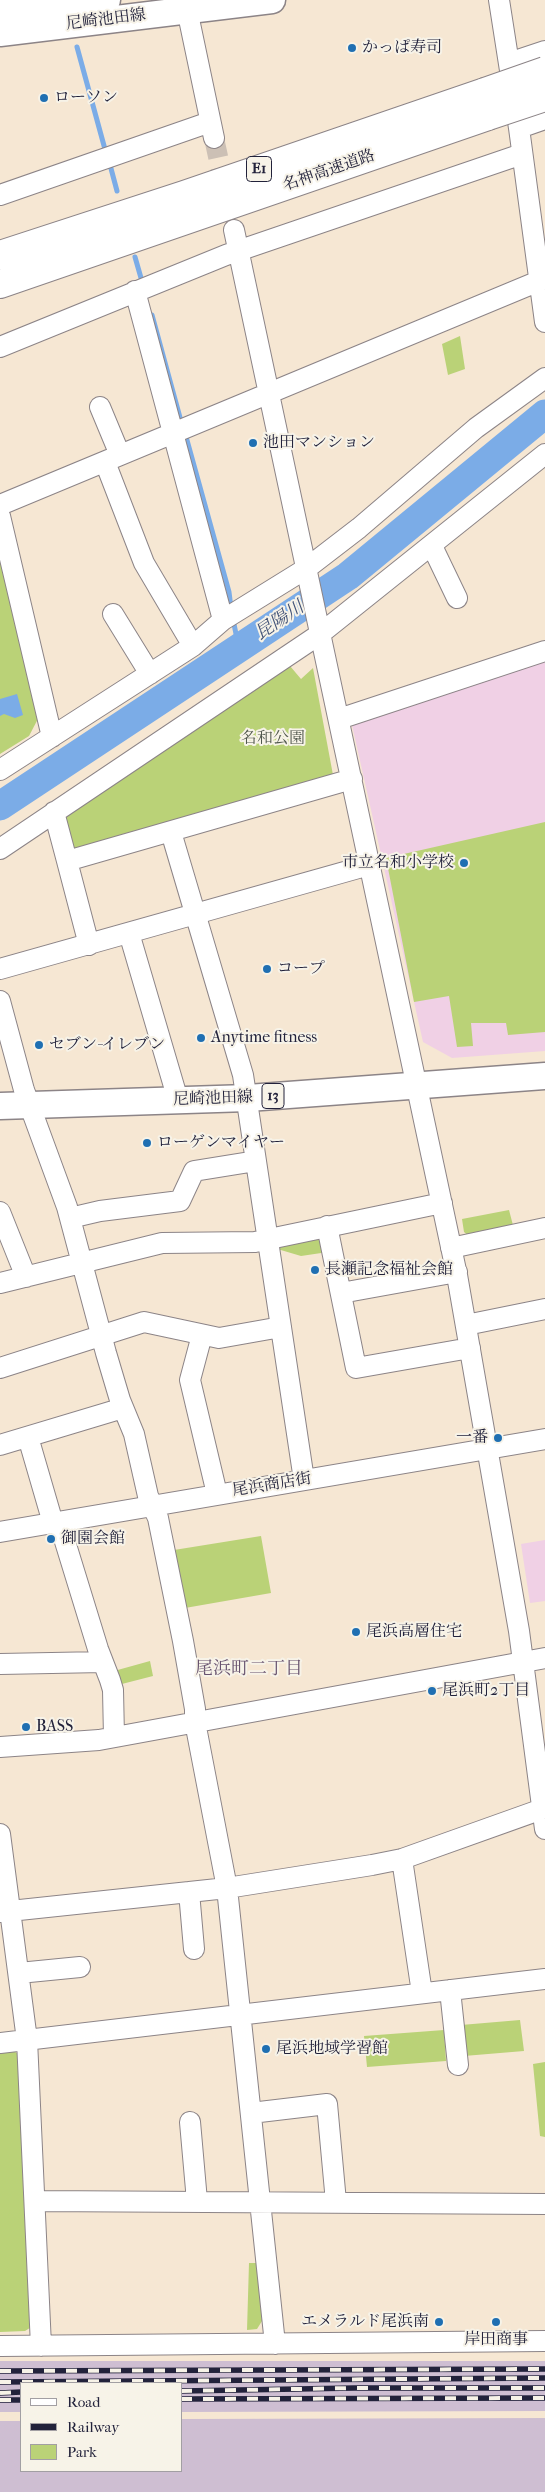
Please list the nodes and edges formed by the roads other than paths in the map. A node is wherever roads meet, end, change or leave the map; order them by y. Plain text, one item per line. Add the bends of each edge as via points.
1 (107, 0) edge
2 (272, 0) edge
3 (499, 0) edge
4 (186, 5) edge
5 (0, 13) edge
6 (0, 34) edge
7 (545, 51) edge
8 (509, 63) junction
9 (545, 71) edge
10 (545, 97) edge
11 (487, 104) junction
12 (545, 119) edge
13 (519, 128) junction
14 (522, 154) junction
15 (0, 195) edge
16 (173, 225) junction
17 (234, 230) tunnel mouth
18 (32, 244) junction
19 (0, 250) edge
20 (238, 251) junction
21 (0, 255) edge
22 (539, 281) junction
23 (0, 284) edge
24 (141, 288) junction
25 (0, 304) edge
26 (545, 322) edge
27 (0, 347) edge
28 (545, 378) edge
29 (269, 392) junction
30 (100, 407) dead end
31 (179, 430) junction
32 (545, 454) edge
33 (113, 458) junction
34 (0, 504) edge
35 (0, 516) edge
36 (432, 546) junction
37 (307, 572) junction
38 (457, 598) dead end
39 (113, 614) dead end
40 (229, 617) junction
41 (319, 626) junction
42 (193, 646) junction
43 (545, 651) edge
44 (150, 674) junction
45 (339, 719) junction
46 (52, 737) junction
47 (0, 770) edge
48 (352, 779) junction
49 (54, 812) junction
50 (172, 832) junction
51 (0, 849) edge
52 (67, 861) junction
53 (369, 865) junction
54 (196, 914) junction
55 (129, 933) junction
56 (89, 944) junction
57 (0, 969) edge
58 (0, 1001) edge
59 (545, 1076) edge
60 (417, 1086) junction
61 (248, 1098) junction
62 (178, 1100) junction
63 (30, 1105) junction
64 (0, 1106) edge
65 (256, 1161) junction
66 (442, 1203) junction
67 (0, 1212) edge
68 (70, 1218) junction
69 (327, 1226) junction
70 (545, 1228) edge
71 (268, 1238) junction
72 (451, 1248) junction
73 (81, 1263) junction
74 (457, 1272) junction
75 (26, 1277) junction
76 (0, 1283) edge
77 (341, 1293) junction
78 (545, 1309) edge
79 (466, 1324) junction
80 (281, 1327) junction
81 (202, 1335) junction
82 (101, 1337) junction
83 (470, 1348) junction
84 (0, 1368) edge
85 (123, 1408) junction
86 (28, 1437) junction
87 (545, 1439) edge
88 (0, 1445) edge
89 (487, 1448) junction
90 (304, 1480) junction
91 (217, 1494) junction
92 (153, 1506) junction
93 (56, 1522) junction
94 (0, 1532) edge
95 (545, 1658) edge
96 (103, 1662) junction
97 (523, 1662) junction
98 (0, 1664) edge
99 (196, 1722) junction
100 (114, 1737) junction
101 (0, 1747) edge
102 (544, 1808) edge
103 (545, 1829) edge
104 (0, 1834) edge
105 (402, 1859) junction
106 (227, 1888) junction
107 (189, 1892) junction
108 (5, 1911) edge
109 (194, 1949) dead end
110 (80, 1967) dead end
111 (19, 1973) junction
112 (545, 1979) edge
113 (450, 1990) junction
114 (422, 1993) junction
115 (240, 2014) junction
116 (27, 2040) junction
117 (0, 2043) edge
118 (458, 2065) dead end
119 (251, 2112) junction
120 (190, 2122) dead end
121 (36, 2200) junction
122 (198, 2201) junction
123 (261, 2202) junction
124 (336, 2202) junction
125 (545, 2204) edge
126 (545, 2341) edge
127 (275, 2344) junction
128 (0, 2346) edge
129 (40, 2346) junction

1 - 5 main road, 尼崎池田線
2 - 4 main road, 尼崎池田線
3 - 8 street
4 - 6 main road, 尼崎池田線
4 - 15 street via 212,130 108,159
7 - 8 street
8 - 13 street
9 - 11 highway, 名神高速道路 / E1, bridge
10 - 11 highway, 名神高速道路 / E1, bridge
11 - 16 highway, 名神高速道路 / E1
11 - 18 highway, 名神高速道路 / E1
12 - 13 street
13 - 14 street
14 - 20 street
14 - 22 street
16 - 23 highway, 名神高速道路 / E1
16 - 25 highway, E1 via 114,256
17 - 20 street
18 - 19 highway, E1
18 - 21 highway, 名神高速道路 / E1
20 - 24 street
20 - 29 street
22 - 26 street
22 - 29 street
24 - 27 street
24 - 31 street
28 - 37 street via 476,428
29 - 31 street
29 - 37 street
30 - 33 street
31 - 33 street
31 - 40 street
32 - 36 street
33 - 34 street
33 - 42 street via 144,563
35 - 46 street
36 - 38 street
36 - 41 street
37 - 40 street
37 - 41 street
39 - 44 street
40 - 42 street
41 - 45 street
41 - 49 street
42 - 44 street
43 - 45 street
44 - 46 street
45 - 48 street
46 - 47 street
48 - 50 street
48 - 53 street
49 - 51 street
49 - 52 street
50 - 52 street
50 - 54 street
52 - 56 street
53 - 54 street
53 - 60 street
54 - 55 street
54 - 61 street
55 - 56 street
55 - 62 street
56 - 57 street
58 - 63 street
59 - 60 main road, 尼崎池田線 / 13
60 - 61 main road, 尼崎池田線 / 13
60 - 66 street
61 - 62 main road, 尼崎池田線 / 13
61 - 65 street
62 - 63 main road, 尼崎池田線 / 13
63 - 64 main road, 尼崎池田線 / 13
63 - 68 street
65 - 68 street via 194,1171 180,1201
65 - 71 street
66 - 69 street
66 - 72 street
67 - 75 street
68 - 73 street
69 - 71 street
69 - 77 street
70 - 72 street
71 - 73 street via 255,1242 162,1243
71 - 80 street
72 - 74 street
73 - 75 street
73 - 82 street
74 - 77 street
74 - 79 street
75 - 76 street
77 - 83 street via 356,1368
78 - 79 street
79 - 83 street
80 - 81 street via 219,1338
80 - 90 street
81 - 82 street via 144,1322
81 - 91 street via 190,1380
82 - 84 street
82 - 85 street
83 - 89 street
85 - 86 street
85 - 92 street via 134,1434
86 - 88 street
86 - 93 street
87 - 89 street, 尾浜商店街
89 - 90 street, 尾浜商店街
89 - 97 street
90 - 91 street, 尾浜商店街
91 - 92 street, 尾浜商店街
92 - 93 street, 尾浜商店街
92 - 99 street via 183,1641
93 - 94 street, 尾浜商店街
93 - 96 street
95 - 97 street
96 - 98 street
96 - 100 street via 112,1690
97 - 99 street
97 - 102 street
99 - 100 street
99 - 106 street
100 - 101 street
102 - 103 street
102 - 105 street
104 - 108 street
105 - 106 street
105 - 114 street
106 - 107 street
106 - 115 street
107 - 108 street
107 - 109 street
108 - 111 street
110 - 111 street
111 - 116 street
112 - 113 street
113 - 114 street
113 - 118 street
114 - 115 street
115 - 116 street
115 - 119 street
116 - 117 street
116 - 121 street
119 - 123 street
119 - 124 street via 327,2104
120 - 122 street
121 - 122 street
121 - 129 street
122 - 123 street
123 - 124 street
123 - 127 street
124 - 125 street
126 - 127 street
127 - 129 street
128 - 129 street

